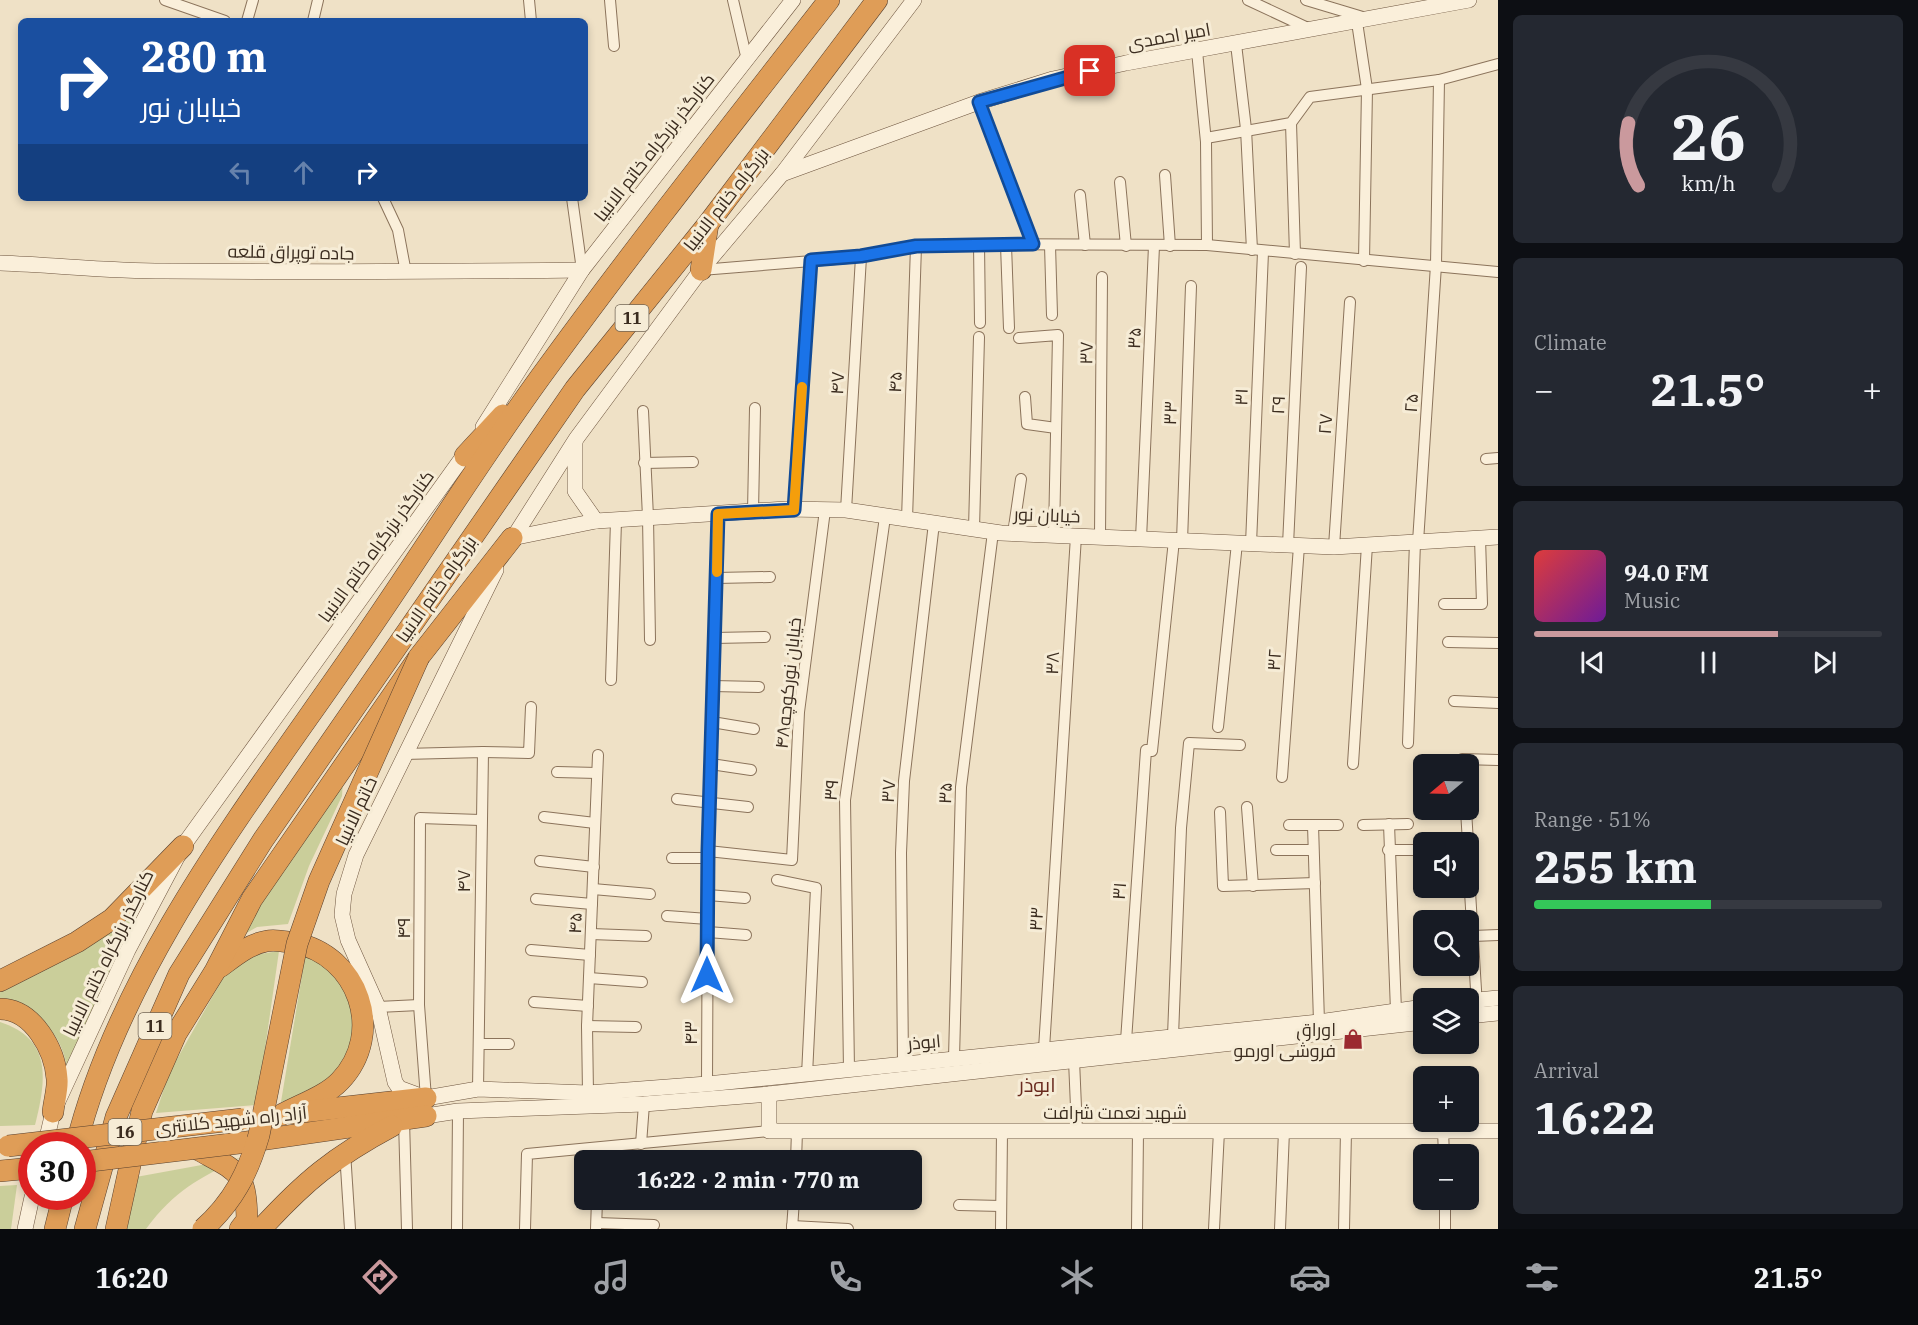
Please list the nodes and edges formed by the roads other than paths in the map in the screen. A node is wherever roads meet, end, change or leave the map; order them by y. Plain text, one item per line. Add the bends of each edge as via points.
1 (253, 0) edge
2 (318, 0) edge
3 (529, 0) edge
4 (610, 0) edge
5 (733, 0) edge
6 (793, 0) edge
7 (829, 0) edge
8 (877, 0) edge
9 (914, 0) edge
10 (1248, 0) edge
11 (1306, 0) edge
12 (1469, 0) edge
13 (172, 1) edge
14 (1449, 2) edge
15 (217, 18) edge
16 (248, 18) edge
17 (313, 18) edge
18 (531, 18) edge
19 (1363, 20) junction
20 (1310, 29) junction
21 (1236, 44) junction
22 (614, 46) dead end
23 (1197, 51) junction
24 (747, 60) junction
25 (1498, 64) edge
26 (1439, 80) junction
27 (1367, 89) junction
28 (979, 102) junction
29 (1291, 123) junction
30 (1246, 129) junction
31 (1206, 138) junction
32 (782, 174) junction
33 (1165, 175) dead end
34 (1120, 182) dead end
35 (1080, 195) dead end
36 (384, 201) edge
37 (572, 201) edge
38 (708, 224) junction
39 (978, 243) junction
40 (1006, 244) junction
41 (1033, 244) junction
42 (1050, 245) junction
43 (1085, 245) junction
44 (1207, 245) junction
45 (916, 246) junction
46 (1126, 246) junction
47 (1154, 246) junction
48 (1170, 246) junction
49 (1258, 251) junction
50 (1295, 254) junction
51 (861, 256) junction
52 (811, 260) junction
53 (1364, 261) junction
54 (0, 263) edge
55 (1436, 265) junction
56 (1300, 267) dead end
57 (582, 270) junction
58 (701, 270) junction
59 (1498, 272) edge
60 (406, 273) junction
61 (1102, 277) dead end
62 (1191, 286) dead end
63 (1350, 302) dead end
64 (1052, 315) dead end
65 (980, 323) dead end
66 (1009, 328) dead end
67 (979, 337) dead end
68 (1019, 338) dead end
69 (546, 369) junction
70 (1025, 397) dead end
71 (755, 408) dead end
72 (643, 411) dead end
73 (1056, 428) junction
74 (575, 443) junction
75 (465, 456) junction
76 (1498, 458) edge
77 (1486, 459) dead end
78 (693, 462) dead end
79 (644, 464) junction
80 (1021, 479) dead end
81 (794, 510) junction
82 (825, 510) junction
83 (846, 510) junction
84 (753, 512) junction
85 (718, 514) junction
86 (648, 517) junction
87 (885, 517) junction
88 (907, 519) junction
89 (596, 521) junction
90 (616, 521) junction
91 (934, 523) junction
92 (974, 529) junction
93 (993, 532) junction
94 (1013, 534) junction
95 (1054, 535) junction
96 (1076, 536) junction
97 (1100, 537) junction
98 (1498, 537) edge
99 (512, 538) junction
100 (1480, 538) junction
101 (1141, 539) junction
102 (1178, 541) junction
103 (1417, 542) junction
104 (1244, 543) junction
105 (1367, 545) junction
106 (1294, 546) junction
107 (1334, 547) junction
108 (770, 577) dead end
109 (716, 578) junction
110 (1444, 604) dead end
111 (765, 637) dead end
112 (714, 638) junction
113 (650, 640) dead end
114 (1448, 642) dead end
115 (1498, 643) edge
116 (419, 657) junction
117 (611, 680) dead end
118 (713, 686) junction
119 (759, 687) dead end
120 (1454, 701) dead end
121 (1498, 703) edge
122 (531, 707) dead end
123 (712, 722) junction
124 (1218, 727) dead end
125 (754, 729) dead end
126 (1408, 742) dead end
127 (1240, 745) dead end
128 (1152, 751) joint
129 (483, 752) junction
130 (404, 754) junction
131 (598, 755) dead end
132 (1479, 759) edge
133 (1498, 760) edge
134 (711, 764) junction
135 (1353, 764) dead end
136 (751, 770) dead end
137 (557, 772) dead end
138 (597, 774) junction
139 (1282, 777) dead end
140 (1061, 792) joint
141 (677, 799) dead end
142 (709, 803) junction
143 (748, 807) dead end
144 (1247, 807) dead end
145 (1220, 812) dead end
146 (544, 817) dead end
147 (480, 820) junction
148 (595, 823) junction
149 (1389, 824) junction
150 (1408, 824) dead end
151 (1289, 825) dead end
152 (1312, 825) junction
153 (1338, 825) dead end
154 (1363, 825) dead end
155 (183, 846) junction
156 (1276, 850) dead end
157 (1312, 850) junction
158 (1388, 850) junction
159 (1413, 850) edge
160 (708, 855) junction
161 (672, 858) dead end
162 (540, 861) dead end
163 (594, 867) junction
164 (777, 880) dead end
165 (1315, 883) junction
166 (1253, 886) junction
167 (593, 889) junction
168 (650, 894) dead end
169 (708, 895) junction
170 (745, 898) dead end
171 (536, 900) dead end
172 (592, 904) junction
173 (667, 916) dead end
174 (708, 919) junction
175 (708, 932) junction
176 (591, 934) junction
177 (746, 935) dead end
178 (1498, 935) edge
179 (646, 936) dead end
180 (1479, 936) edge
181 (531, 950) dead end
182 (590, 955) junction
183 (215, 971) junction
184 (589, 978) junction
185 (0, 981) edge
186 (642, 982) dead end
187 (1498, 998) edge
188 (534, 1002) dead end
189 (419, 1005) junction
190 (588, 1006) junction
191 (1479, 1006) edge
192 (378, 1007) junction
193 (0, 1009) edge
194 (1413, 1009) edge
195 (1479, 1009) edge
196 (1395, 1011) junction
197 (1498, 1013) edge
198 (1319, 1022) junction
199 (1413, 1023) edge
200 (587, 1026) junction
201 (1338, 1026) junction
202 (636, 1027) dead end
203 (1173, 1036) junction
204 (1126, 1041) junction
205 (479, 1044) junction
206 (510, 1044) dead end
207 (1044, 1049) junction
208 (106, 1055) joint
209 (954, 1058) junction
210 (1074, 1060) junction
211 (903, 1063) junction
212 (849, 1070) junction
213 (807, 1075) junction
214 (706, 1084) junction
215 (478, 1089) junction
216 (588, 1093) junction
217 (769, 1094) junction
218 (644, 1104) junction
219 (426, 1107) junction
220 (458, 1111) junction
221 (53, 1112) junction
222 (281, 1115) junction
223 (404, 1120) junction
224 (769, 1131) junction
225 (797, 1131) junction
226 (1002, 1131) junction
227 (1077, 1131) junction
228 (1138, 1131) junction
229 (1219, 1131) junction
230 (1284, 1131) junction
231 (1346, 1131) junction
232 (1413, 1131) edge
233 (1479, 1131) edge
234 (1498, 1131) edge
235 (48, 1132) edge
236 (79, 1132) edge
237 (641, 1143) junction
238 (4, 1146) edge
239 (597, 1148) joint
240 (197, 1149) junction
241 (796, 1150) edge
242 (345, 1152) junction
243 (96, 1160) edge
244 (18, 1169) edge
245 (0, 1171) edge
246 (124, 1188) junction
247 (959, 1205) dead end
248 (1001, 1206) junction
249 (29, 1210) edge
250 (60, 1210) edge
251 (597, 1210) edge
252 (793, 1210) edge
253 (1444, 1210) edge
254 (271, 1224) edge
255 (654, 1225) dead end
256 (597, 1226) edge
257 (792, 1227) edge
258 (25, 1229) edge
259 (55, 1229) edge
260 (85, 1229) edge
261 (116, 1229) edge
262 (132, 1229) edge
263 (203, 1229) edge
264 (240, 1229) edge
265 (350, 1229) edge
266 (407, 1229) edge
267 (457, 1229) edge
268 (525, 1229) edge
269 (848, 1229) edge
270 (1001, 1229) edge
271 (1137, 1229) edge
272 (1214, 1229) edge
273 (1280, 1229) edge
274 (1344, 1229) edge
275 (1445, 1229) edge

1 - 16 street
2 - 17 street
3 - 18 street
4 - 22 street
5 - 24 street
6 - 24 main road, کنارگذر بزرگراه خاتم الانبیا
7 - 69 highway, بزرگراه خاتم الانبیا / 11
8 - 38 highway, بزرگراه خاتم الانبیا / 11
9 - 32 main road
10 - 20 street
11 - 19 street
12 - 14 main road, امیر احمدی
13 - 15 street
14 - 19 main road, امیر احمدی
19 - 20 main road, امیر احمدی
19 - 27 street
20 - 21 main road, امیر احمدی
21 - 23 main road, امیر احمدی
21 - 30 street, ۳۱
23 - 28 main road, امیر احمدی via 1053,79
23 - 31 street
24 - 57 main road, کنارگذر بزرگراه خاتم الانبیا
25 - 26 street
26 - 27 street
26 - 55 street, ۲۵
27 - 29 street via 1310,97
27 - 53 street
28 - 32 main road, امیر احمدی
28 - 41 street
29 - 30 street
29 - 50 street
30 - 31 street
30 - 49 street, ۳۱
31 - 44 street
32 - 58 main road
33 - 48 street
34 - 46 street
35 - 43 street
36 - 60 street via 398,230
37 - 57 street
38 - 58 highway
38 - 260 highway, بزرگراه خاتم الانبیا / 11 via 575,389 264,840 178,974 116,1116
39 - 40 street
39 - 45 street
39 - 65 street
40 - 41 street
40 - 66 street
41 - 42 street
42 - 43 street
42 - 64 street
43 - 46 street
44 - 48 street
44 - 49 street
45 - 51 street
45 - 88 street, ۴۵
46 - 47 street
47 - 48 street
47 - 101 street, ۳۵
49 - 50 street
49 - 104 street, ۳۱
50 - 53 street
51 - 52 street
51 - 83 street, ۴۷
52 - 58 street
52 - 81 street
53 - 55 street
54 - 60 main road, جاده توپراق قلعه via 163,271
55 - 59 street
55 - 103 street, ۲۵
56 - 106 street, ۲۹
57 - 60 main road, جاده توپراق قلعه
57 - 75 main road, کنارگذر بزرگراه خاتم الانبیا
58 - 74 main road
61 - 97 street, ۳۷
62 - 102 street, ۳۳
63 - 107 street, ۲۷
67 - 92 street
68 - 73 street via 1058,335
69 - 75 highway
69 - 208 highway, بزرگراه خاتم الانبیا / 11 via 241,815 155,952
70 - 73 street via 1027,424
71 - 84 street
72 - 79 street
73 - 95 street
74 - 89 main road via 575,491
74 - 99 main road
75 - 155 main road, کنارگذر بزرگراه خاتم الانبیا
76 - 77 street
78 - 79 street
79 - 86 street
80 - 94 street
81 - 82 main road, خیابان نور
81 - 84 main road, خیابان نور
82 - 83 main road, خیابان نور
82 - 160 street, خیابان نورکوچه۴۸ via 799,712 792,860
83 - 87 main road, خیابان نور
84 - 85 main road, خیابان نور
85 - 86 main road, خیابان نور
85 - 109 street, ۴۳
86 - 90 main road, خیابان نور
86 - 113 street
87 - 88 main road, خیابان نور
87 - 212 street, ۳۹ via 845,800
88 - 91 main road, خیابان نور
89 - 90 main road, خیابان نور
89 - 99 main road, خیابان نور
90 - 117 street
91 - 92 main road, خیابان نور
91 - 211 street, ۳۷ via 904,781
92 - 93 main road, خیابان نور
93 - 94 main road, خیابان نور
93 - 209 street, ۳۵ via 961,788
94 - 95 main road, خیابان نور
95 - 96 main road, خیابان نور
96 - 97 main road, خیابان نور
96 - 140 street, ۳۸
97 - 101 main road, خیابان نور
98 - 100 main road, خیابان نور
99 - 116 highway
99 - 130 main road, خاتم الانبیا
100 - 103 main road, خیابان نور
100 - 110 street via 1482,604
101 - 102 main road, خیابان نور
102 - 104 main road, خیابان نور
102 - 128 street, ۳۳
103 - 105 main road, خیابان نور
103 - 126 street, ۲۵
104 - 106 main road, خیابان نور
104 - 124 street, ۳۱
105 - 107 main road, خیابان نور
105 - 135 street
106 - 107 main road, خیابان نور
106 - 139 street, ۳۲
108 - 109 street
109 - 112 street, ۴۳
111 - 112 street
112 - 118 street, ۴۳
114 - 115 street
116 - 183 highway via 252,899
116 - 263 highway, bridge via 319,881 297,944 259,1135 249,1166 233,1197
118 - 119 street
118 - 123 street, ۴۳
120 - 121 street
122 - 129 street via 529,753
123 - 125 street
123 - 134 street, ۴۳
127 - 203 street via 1189,743 1181,828
128 - 204 street, ۳۱ via 1146,750
129 - 130 street
129 - 147 street, ۴۷
130 - 192 main road, خاتم الانبیا via 356,855 344,894 342,915 348,940
131 - 138 street, ۴۵
132 - 133 street
134 - 136 street
134 - 142 street, ۴۳
137 - 138 street
138 - 148 street, ۴۵
140 - 207 street, ۳۳
141 - 142 street
142 - 143 street
142 - 160 street, ۴۳
144 - 166 street
145 - 166 street via 1223,886
146 - 148 street
147 - 189 street, ۴۹ via 420,818
147 - 205 street, ۴۷
148 - 163 street, ۴۵
149 - 150 street
149 - 154 street
149 - 158 street
151 - 152 street
152 - 153 street
152 - 157 street
155 - 185 highway via 112,919 77,942
155 - 221 main road, کنارگذر بزرگراه خاتم الانبیا via 128,950
156 - 157 street
157 - 165 street
158 - 159 street
158 - 196 street
160 - 161 street
160 - 169 street, ۴۳
162 - 163 street
163 - 167 street, ۴۵
164 - 213 street via 816,888
165 - 166 street
165 - 198 street
167 - 168 street
167 - 172 street, ۴۵
169 - 170 street
169 - 174 street, ۴۳
171 - 172 street
172 - 176 street, ۴۵
173 - 174 street
174 - 175 street, ۴۳
175 - 177 street
175 - 214 street, ۴۳
176 - 179 street
176 - 182 street, ۴۵
178 - 180 street
181 - 182 street
182 - 184 street, ۴۵
183 - 222 highway via 245,948 267,940 281,941 314,947 334,960 351,983 363,1014 361,1046 352,1066 339,1083
183 - 246 highway via 176,1034 142,1111
184 - 186 street
184 - 190 street, ۴۵
187 - 191 main road
188 - 190 street
189 - 192 street
189 - 219 street, ۴۹
190 - 200 street, ۴۵
192 - 219 main road, خاتم الانبیا via 395,1082
193 - 221 highway via 28,1020 45,1039 57,1079
194 - 196 main road, ابوذر
195 - 197 main road
196 - 201 main road, ابوذر
198 - 201 main road, ابوذر
198 - 203 main road, ابوذر
199 - 201 main road, ابوذر
200 - 202 street
200 - 216 street, ۴۵
201 - 210 main road, ابوذر
203 - 204 main road, ابوذر
204 - 207 main road, ابوذر
205 - 206 street
205 - 215 street, ۴۷
207 - 209 main road, ابوذر
208 - 236 highway, بزرگراه خاتم الانبیا / 16
209 - 211 main road, ابوذر
210 - 217 main road, ابوذر
210 - 227 street
211 - 212 main road, ابوذر
212 - 213 main road, ابوذر
213 - 214 main road, ابوذر
214 - 216 main road, ابوذر
215 - 216 main road, ابوذر
215 - 219 main road, ابوذر
217 - 218 main road, ابوذر
217 - 224 main road
218 - 220 main road, ابوذر
218 - 237 street
219 - 220 main road, ابوذر
219 - 222 highway, آزاد راه شهید کلانتری
219 - 223 highway, آزاد راه شهید کلانتری
220 - 267 street
221 - 235 main road, کنارگذر بزرگراه خاتم الانبیا
222 - 238 highway, آزاد راه شهید کلانتری / 16, bridge
223 - 240 highway, آزاد راه شهید کلانتری, bridge
223 - 242 highway
223 - 266 street
224 - 225 main road, شهید نعمت شرافت
224 - 237 street
225 - 226 main road, شهید نعمت شرافت
225 - 241 street
226 - 227 main road, شهید نعمت شرافت
226 - 248 street
227 - 228 main road, شهید نعمت شرافت
228 - 229 main road, شهید نعمت شرافت
228 - 271 street
229 - 230 main road, شهید نعمت شرافت
229 - 272 street
230 - 231 main road, شهید نعمت شرافت
230 - 273 street
231 - 232 main road, شهید نعمت شرافت
231 - 274 street
233 - 234 main road, شهید نعمت شرافت
237 - 239 street
239 - 268 street via 527,1155
240 - 243 highway, آزاد راه شهید کلانتری, bridge
240 - 264 highway via 234,1170 247,1188 247,1220
242 - 254 highway via 302,1185
242 - 265 street
244 - 245 highway
246 - 261 highway
246 - 262 highway
247 - 248 street
248 - 270 street
249 - 258 main road
250 - 259 highway
251 - 256 street
252 - 257 street
253 - 275 street
255 - 256 street
257 - 269 street

